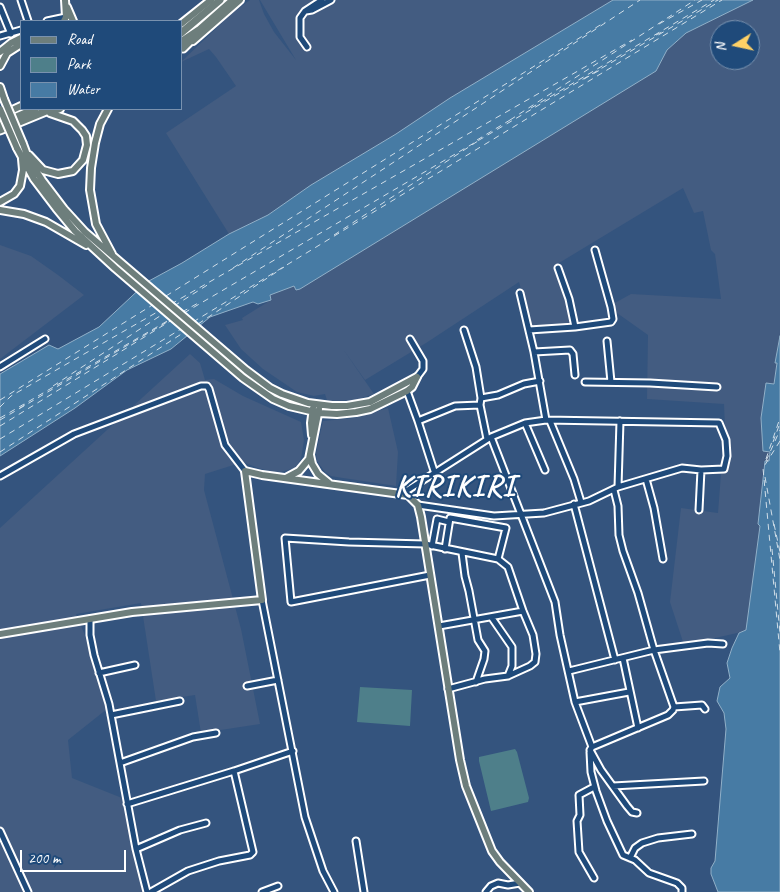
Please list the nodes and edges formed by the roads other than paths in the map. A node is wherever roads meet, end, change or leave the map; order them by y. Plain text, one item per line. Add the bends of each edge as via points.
1 (20, 0) edge
2 (211, 0) edge
3 (220, 0) edge
4 (233, 0) edge
5 (240, 0) edge
6 (322, 0) edge
7 (331, 0) edge
8 (65, 3) edge
9 (0, 7) edge
10 (305, 11) junction
11 (65, 19) edge
12 (28, 20) edge
13 (73, 20) edge
14 (182, 23) edge
15 (20, 30) edge
16 (182, 32) edge
17 (201, 32) junction
18 (11, 34) junction
19 (0, 36) edge
20 (20, 38) edge
21 (11, 43) junction
22 (20, 45) edge
23 (182, 46) edge
24 (307, 47) dead end
25 (0, 48) edge
26 (0, 52) edge
27 (0, 66) edge
28 (0, 87) edge
29 (20, 106) edge
30 (0, 109) edge
31 (33, 110) edge
32 (107, 110) edge
33 (51, 111) edge
34 (0, 115) edge
35 (0, 124) edge
36 (0, 132) edge
37 (20, 146) junction
38 (24, 154) junction
39 (0, 202) edge
40 (0, 210) edge
41 (595, 250) dead end
42 (102, 256) junction
43 (116, 263) junction
44 (558, 268) dead end
45 (520, 293) dead end
46 (575, 328) junction
47 (464, 330) dead end
48 (529, 330) junction
49 (45, 339) dead end
50 (410, 339) dead end
51 (607, 341) dead end
52 (534, 352) junction
53 (224, 356) junction
54 (0, 367) edge
55 (575, 375) dead end
56 (417, 377) junction
57 (540, 382) junction
58 (585, 382) dead end
59 (611, 382) junction
60 (718, 387) dead end
61 (407, 391) junction
62 (481, 398) junction
63 (316, 404) junction
64 (480, 405) junction
65 (315, 412) junction
66 (418, 421) junction
67 (548, 421) junction
68 (620, 421) junction
69 (525, 423) junction
70 (489, 438) junction
71 (310, 455) junction
72 (545, 470) dead end
73 (701, 470) junction
74 (245, 471) junction
75 (435, 474) junction
76 (0, 476) edge
77 (284, 478) junction
78 (646, 479) junction
79 (330, 483) junction
80 (616, 489) junction
81 (403, 493) junction
82 (581, 502) junction
83 (574, 504) junction
84 (418, 505) junction
85 (699, 510) dead end
86 (521, 515) junction
87 (449, 522) junction
88 (428, 545) junction
89 (445, 549) junction
90 (462, 552) junction
91 (498, 559) junction
92 (664, 559) dead end
93 (430, 575) junction
94 (262, 600) junction
95 (523, 611) junction
96 (492, 618) junction
97 (90, 619) junction
98 (475, 620) junction
99 (439, 626) junction
100 (0, 634) edge
101 (723, 644) dead end
102 (654, 650) junction
103 (623, 658) junction
104 (615, 660) junction
105 (135, 665) dead end
106 (569, 670) junction
107 (99, 673) junction
108 (508, 676) junction
109 (278, 680) junction
110 (476, 682) junction
111 (247, 686) dead end
112 (448, 689) junction
113 (629, 692) junction
114 (180, 701) dead end
115 (575, 702) junction
116 (674, 706) junction
117 (705, 709) dead end
118 (111, 715) junction
119 (638, 728) junction
120 (216, 734) dead end
121 (591, 749) junction
122 (293, 751) junction
123 (120, 763) junction
124 (234, 771) junction
125 (704, 781) dead end
126 (613, 786) junction
127 (594, 787) junction
128 (127, 804) junction
129 (637, 813) dead end
130 (206, 823) dead end
131 (0, 831) edge
132 (692, 834) dead end
133 (356, 841) dead end
134 (136, 849) junction
135 (630, 858) junction
136 (594, 878) dead end
137 (520, 883) junction
138 (278, 886) dead end
139 (28, 892) edge
140 (147, 892) edge
141 (151, 892) edge
142 (262, 892) edge
143 (334, 892) edge
144 (364, 892) edge
145 (486, 892) edge
146 (529, 892) edge
147 (682, 892) edge

1 - 12 street
2 - 14 main road
3 - 16 highway
4 - 17 highway
5 - 17 main road
6 - 10 street
7 - 10 street
8 - 11 main road
8 - 13 main road
9 - 18 street
10 - 24 street via 300,18 300,37
15 - 18 street
17 - 23 highway
17 - 23 highway
18 - 19 street
20 - 21 main road
21 - 25 main road
21 - 26 main road
22 - 27 main road via 7,53
28 - 37 main road, bridge
29 - 34 main road
30 - 37 main road, bridge
31 - 35 highway
32 - 43 main road via 95,142 90,190 96,224
33 - 36 highway
33 - 38 main road via 73,121 86,136 83,160 73,171 58,174 43,170
37 - 38 main road
38 - 39 main road via 20,186
38 - 42 main road via 34,179 56,208
38 - 43 main road via 64,209
40 - 42 main road via 46,222 74,236
41 - 46 street via 613,319
42 - 43 main road
43 - 53 main road
44 - 46 street
45 - 48 street
46 - 48 street
47 - 62 street via 476,367
48 - 52 street
49 - 54 street
50 - 56 street via 423,361
51 - 59 street
52 - 55 street via 570,350
52 - 57 street
53 - 63 main road via 270,388
53 - 65 main road via 243,378 268,396 289,406
56 - 61 main road
56 - 63 main road via 370,402 347,406
57 - 62 street
57 - 67 street
58 - 59 street
59 - 60 street
61 - 65 main road via 370,409 345,414
61 - 66 street
62 - 64 street
63 - 65 main road
64 - 66 street via 455,406
64 - 70 street
65 - 71 main road
66 - 75 street
67 - 68 street
67 - 69 street
67 - 82 street
68 - 73 street via 719,423 726,440 724,469
68 - 80 street
69 - 70 street
69 - 72 street
70 - 75 street
70 - 86 street
71 - 77 main road via 299,471
71 - 79 main road via 318,474
73 - 78 street via 682,468
73 - 85 street
74 - 76 street via 225,445 209,389 201,386 74,434
74 - 77 main road
74 - 94 main road
75 - 81 street
77 - 79 main road
78 - 80 street
78 - 92 street
79 - 81 main road
80 - 82 street
80 - 102 street via 619,535
81 - 84 main road
82 - 83 street
83 - 86 street via 544,513
83 - 104 street
84 - 86 street via 494,516
84 - 88 main road
86 - 106 street via 555,602
87 - 88 street via 437,519
87 - 89 street
87 - 91 street via 450,518 506,528
88 - 89 street
88 - 93 main road
88 - 93 street via 285,538 291,602
89 - 90 street
90 - 91 street
90 - 98 street via 464,576
91 - 95 street via 508,567
93 - 99 main road
94 - 97 main road
94 - 109 street
95 - 96 street
95 - 108 street via 533,635 536,659 533,664
96 - 98 street
96 - 108 street via 512,647 512,666
97 - 100 main road
97 - 107 street via 90,636
98 - 99 street
98 - 110 street via 478,640 485,652
99 - 112 main road
101 - 102 street
102 - 103 street
102 - 116 street
103 - 104 street
103 - 113 street
104 - 106 street
105 - 107 street
106 - 115 street
107 - 118 street
108 - 110 street
109 - 111 street
109 - 122 street
110 - 112 street
112 - 137 main road via 469,796 492,851
113 - 115 street
113 - 119 street
114 - 118 street
115 - 121 street
116 - 117 street via 702,705
116 - 119 street via 668,715
118 - 123 street
119 - 121 street
120 - 123 street via 193,736
121 - 126 street
121 - 127 street
122 - 124 street
122 - 143 street via 305,817 323,871
123 - 128 street
124 - 128 street
124 - 141 street via 254,852 188,871
125 - 126 street
126 - 129 street via 632,812
127 - 135 street via 620,850
127 - 136 street via 579,795 580,816 577,821 579,852
128 - 134 street
130 - 134 street
131 - 139 street
132 - 135 street via 642,843
133 - 144 street
134 - 140 street
135 - 147 street via 649,873 677,883
137 - 145 street via 498,883
137 - 146 main road
138 - 142 street

